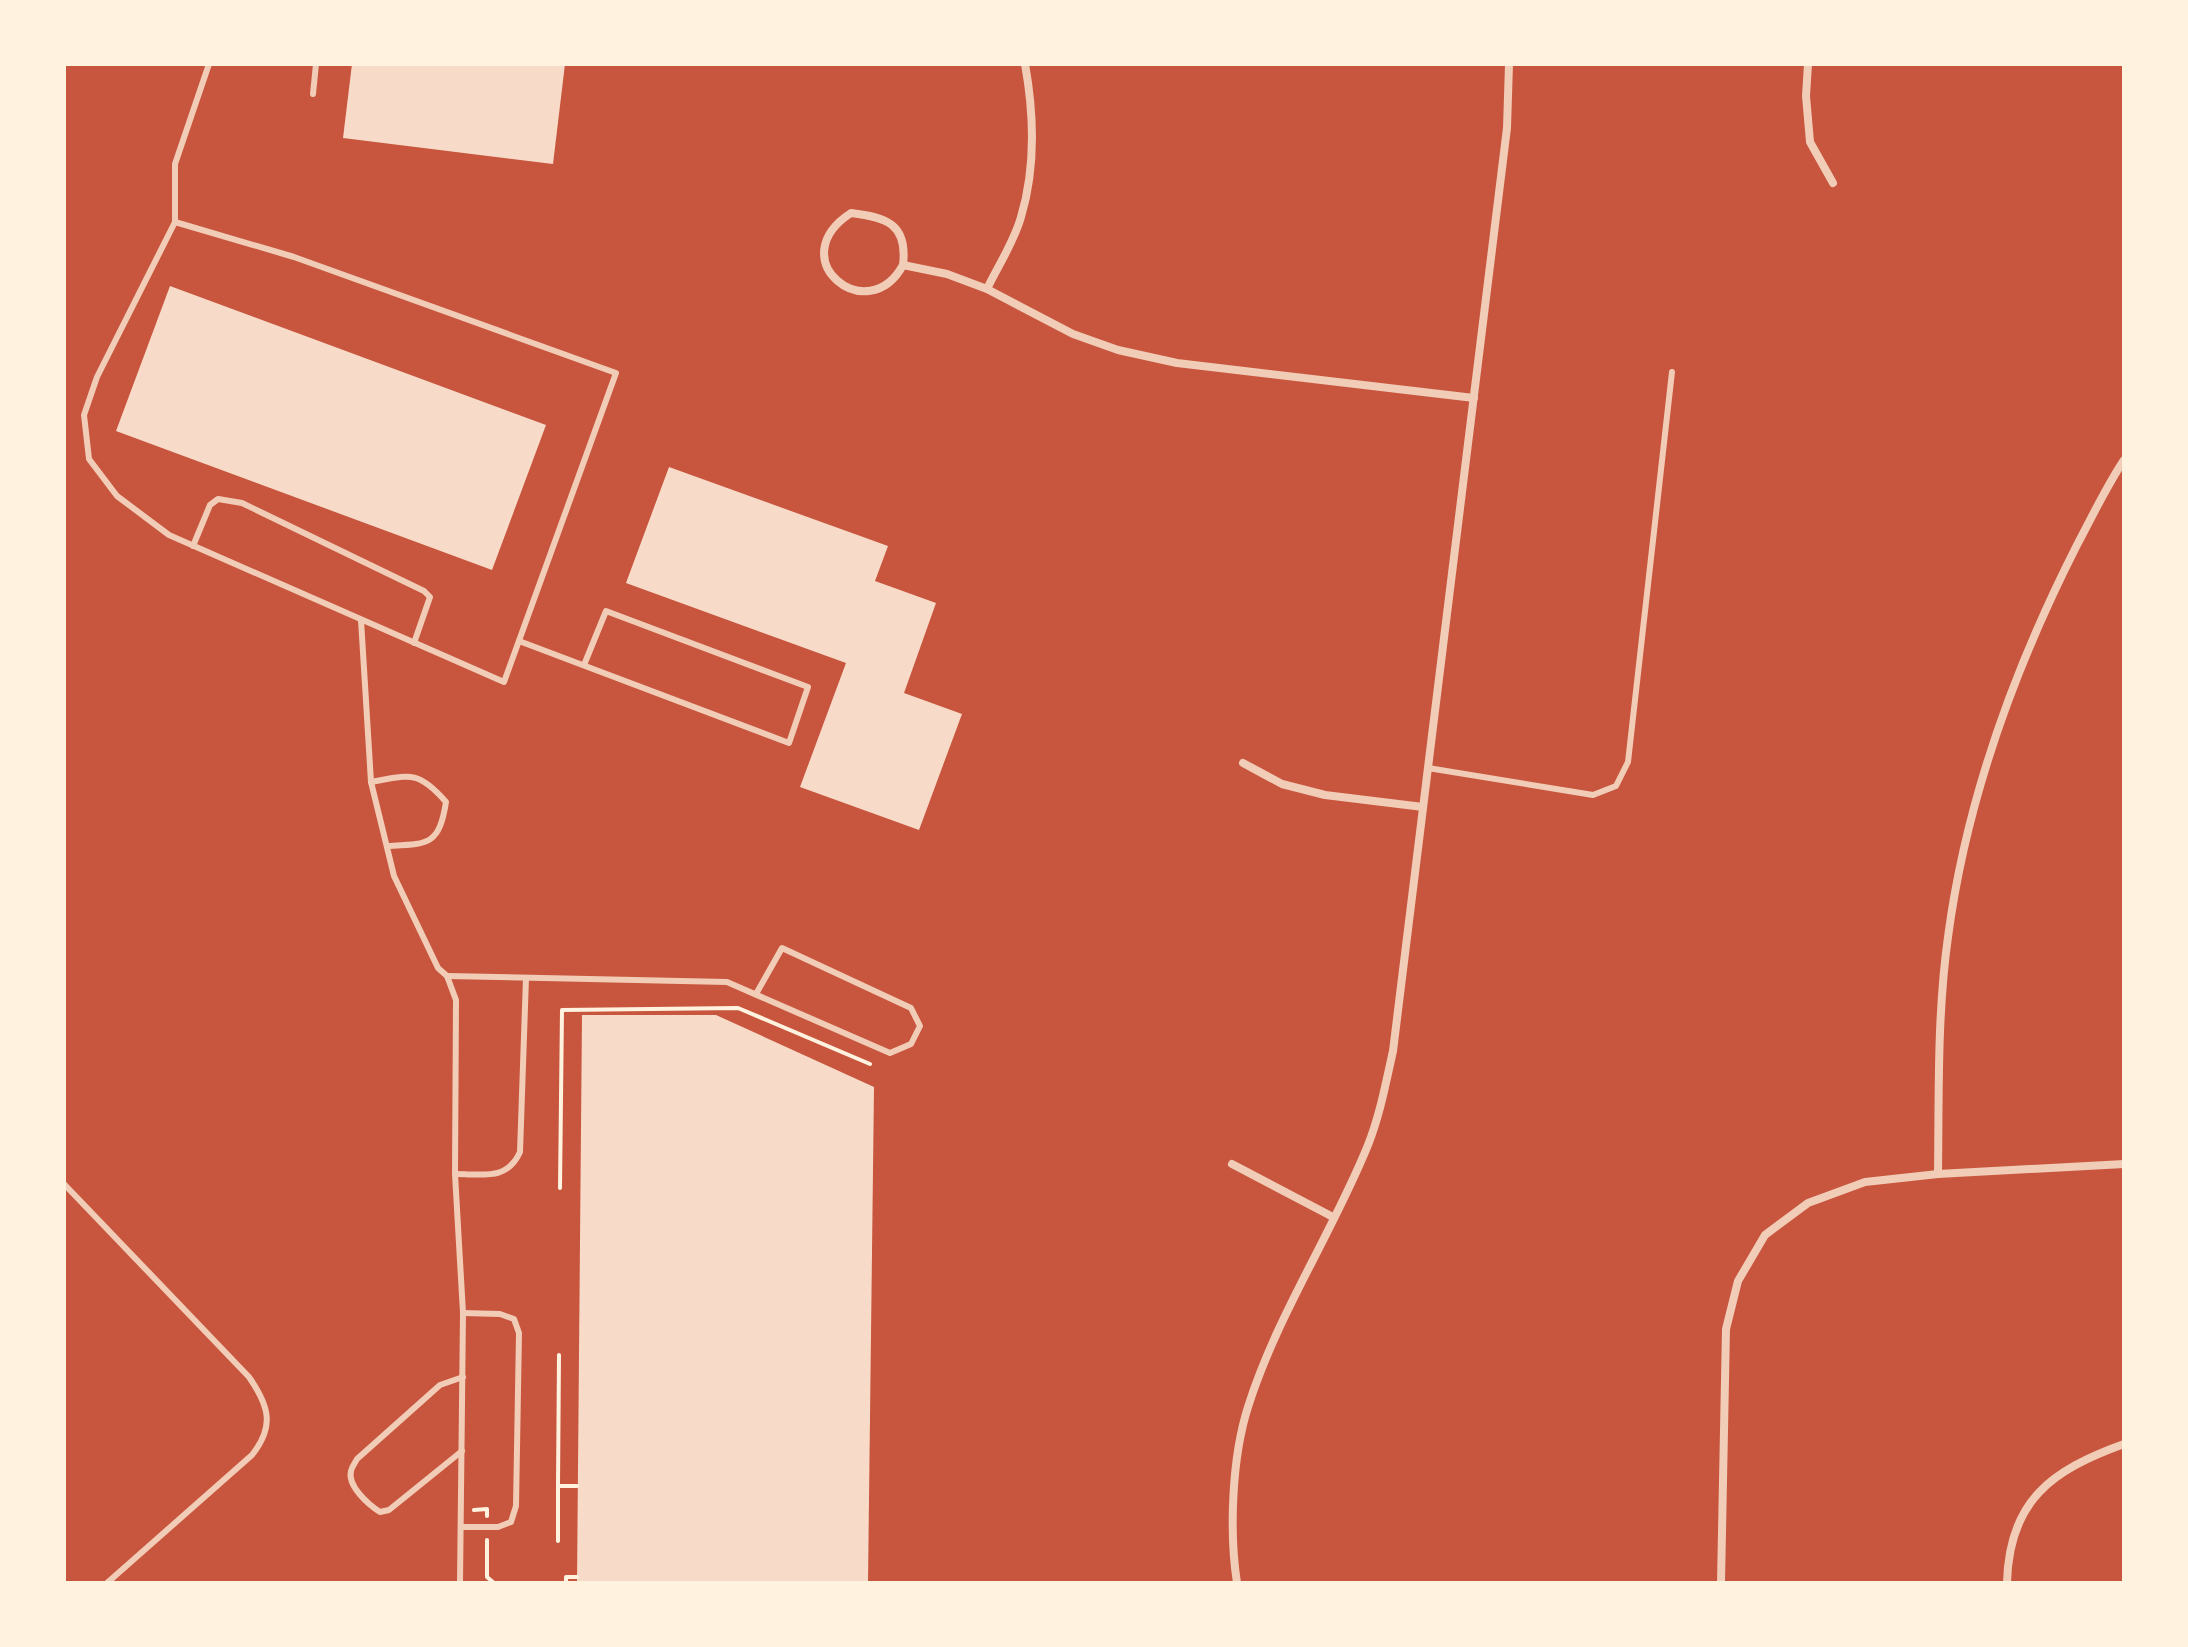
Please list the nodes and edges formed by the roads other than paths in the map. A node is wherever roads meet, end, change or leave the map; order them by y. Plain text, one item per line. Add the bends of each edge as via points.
1 (209, 64) edge
2 (316, 64) edge
3 (1025, 64) edge
4 (1509, 64) edge
5 (1808, 64) edge
6 (313, 94) dead end
7 (1833, 183) dead end
8 (175, 222) junction
9 (903, 265) junction
10 (987, 289) junction
11 (1672, 372) dead end
12 (1474, 398) junction
13 (2124, 460) edge
14 (193, 546) junction
15 (361, 620) junction
16 (519, 641) junction
17 (414, 643) junction
18 (584, 665) junction
19 (1243, 763) dead end
20 (1428, 768) junction
21 (371, 782) junction
22 (1423, 807) junction
23 (387, 846) junction
24 (447, 976) junction
25 (526, 978) junction
26 (756, 994) junction
27 (1232, 1164) dead end
28 (2124, 1164) edge
29 (455, 1174) junction
30 (1938, 1174) junction
31 (64, 1184) edge
32 (1333, 1217) junction
33 (463, 1313) junction
34 (463, 1377) junction
35 (2124, 1444) edge
36 (462, 1451) junction
37 (461, 1527) junction
38 (107, 1583) edge
39 (460, 1583) edge
40 (1237, 1583) edge
41 (1721, 1583) edge
42 (2007, 1583) edge

1 - 8 lane via 175,164
2 - 6 lane
3 - 10 street via 1032,101 1032,154 1021,218
4 - 12 street via 1507,128
5 - 7 street via 1810,142
8 - 14 lane via 97,377 84,415 89,459 117,496 169,535
8 - 16 lane via 294,257 616,373
9 - 9 street via 901,237 883,217 851,213 830,230 822,254 832,276 850,289 873,292 896,278
9 - 10 street
10 - 12 street via 1073,334 1118,350 1177,363
11 - 20 lane via 1628,762 1616,786 1593,795
12 - 20 street
13 - 30 street via 2060,579 2019,671 1963,857 1947,952
14 - 15 lane
14 - 17 lane via 210,505 218,499 242,503 424,591 430,597
15 - 17 lane
15 - 21 lane
16 - 17 lane via 504,682
16 - 18 lane
18 - 18 lane via 789,743 808,687 606,611
19 - 22 street via 1282,784 1325,795
20 - 22 street
21 - 23 lane
21 - 23 lane via 408,775 429,782 446,802 442,827 423,844
22 - 32 street via 1393,1051 1368,1145
23 - 24 lane via 394,876 438,968
24 - 25 lane
24 - 29 lane via 456,1000
25 - 26 lane via 727,982
25 - 29 lane via 520,1152 513,1167 500,1173
26 - 26 lane via 890,1053 911,1044 920,1026 911,1008 782,948
27 - 32 street
28 - 30 street
29 - 33 lane
30 - 41 street via 1865,1182 1808,1203 1765,1235 1738,1281 1726,1329
31 - 38 lane via 249,1377 261,1394 268,1425 252,1455
32 - 40 street via 1247,1409 1233,1518
33 - 34 lane
33 - 37 lane via 500,1314 514,1319 519,1333 516,1506 511,1522 498,1527
34 - 36 lane
34 - 36 lane via 440,1385 357,1459 352,1483 370,1506 389,1510
35 - 42 street via 2048,1481 2021,1516 2007,1558
36 - 37 lane
37 - 39 lane

